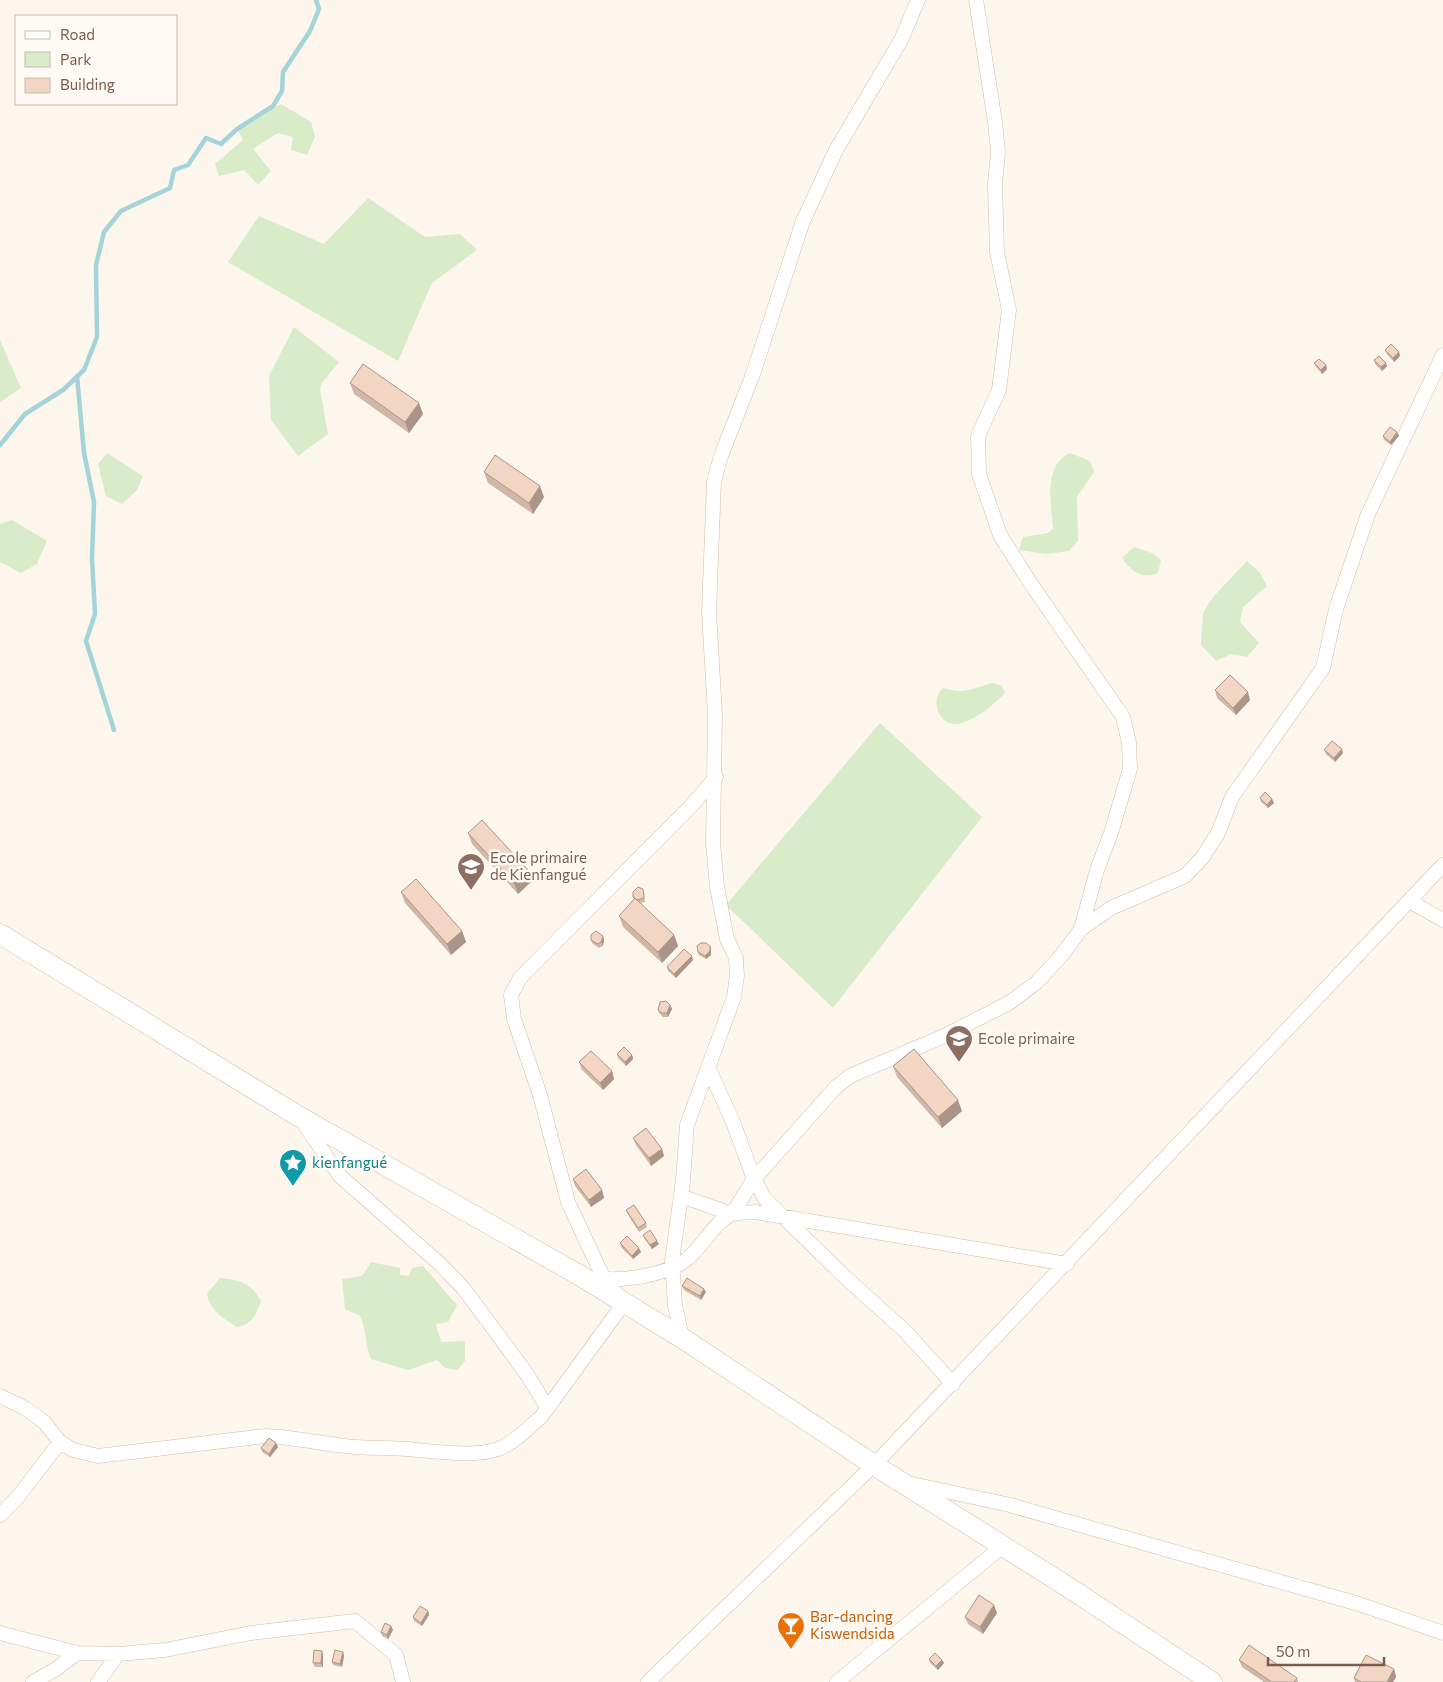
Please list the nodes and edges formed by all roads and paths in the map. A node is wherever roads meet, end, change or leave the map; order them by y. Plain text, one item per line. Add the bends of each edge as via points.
1 (918, 0) edge
2 (976, 0) edge
3 (1443, 356) edge
4 (716, 777) junction
5 (1443, 865) edge
6 (1409, 901) junction
7 (1443, 920) edge
8 (0, 926) edge
9 (1081, 929) junction
10 (0, 934) edge
11 (30, 952) junction
12 (708, 1067) junction
13 (298, 1116) junction
14 (754, 1179) junction
15 (681, 1196) junction
16 (732, 1214) junction
17 (784, 1216) junction
18 (1067, 1264) junction
19 (672, 1268) junction
20 (579, 1275) junction
21 (604, 1279) junction
22 (624, 1303) junction
23 (682, 1338) junction
24 (953, 1384) junction
25 (0, 1396) edge
26 (547, 1408) junction
27 (60, 1442) junction
28 (874, 1465) junction
29 (900, 1482) junction
30 (0, 1515) edge
31 (1003, 1546) junction
32 (1443, 1633) edge
33 (0, 1634) edge
34 (77, 1653) junction
35 (118, 1654) junction
36 (33, 1682) edge
37 (98, 1682) edge
38 (403, 1682) edge
39 (648, 1682) edge
40 (837, 1682) edge
41 (1212, 1682) edge

1 - 4 street via 901,40 836,150 803,221 714,481 710,612
2 - 9 street via 995,122 998,152 995,184 997,252 1009,310 999,390 978,436 978,474 1000,535 1123,717 1129,742 1130,769
3 - 9 street via 1368,514 1336,609 1323,668 1232,797 1218,833 1203,858 1185,876 1111,908
4 - 12 street via 714,843 717,887 727,940 736,958 737,976 734,997
4 - 21 street via 647,852 520,978 511,996 514,1020 540,1095 568,1202
5 - 6 street
6 - 7 street
6 - 18 street
8 - 11 street
9 - 14 street via 1037,982 1009,1003 942,1037 850,1076 836,1087
10 - 11 main road
11 - 13 main road
12 - 14 street
12 - 15 street via 687,1125
13 - 20 main road
13 - 26 street via 340,1176 464,1288 526,1373
14 - 16 street
14 - 17 street via 765,1199
15 - 16 street
15 - 19 street
16 - 17 street via 755,1212
16 - 19 street via 687,1260
17 - 18 street
17 - 24 street via 905,1331
18 - 24 street
19 - 21 street via 635,1277
19 - 23 street
20 - 21 street
20 - 22 main road
21 - 22 street
22 - 23 main road
22 - 26 street
23 - 28 main road
24 - 28 street
25 - 27 street via 44,1422
26 - 27 street via 525,1431 487,1452 446,1453 346,1446 265,1436 98,1456 73,1450
27 - 30 street
28 - 29 main road
28 - 39 street
29 - 31 main road
29 - 32 street via 1006,1504 1359,1604
31 - 40 street
31 - 41 main road
33 - 34 street
34 - 35 street
34 - 36 street
35 - 37 street
35 - 38 street via 165,1650 251,1633 355,1622 396,1655

